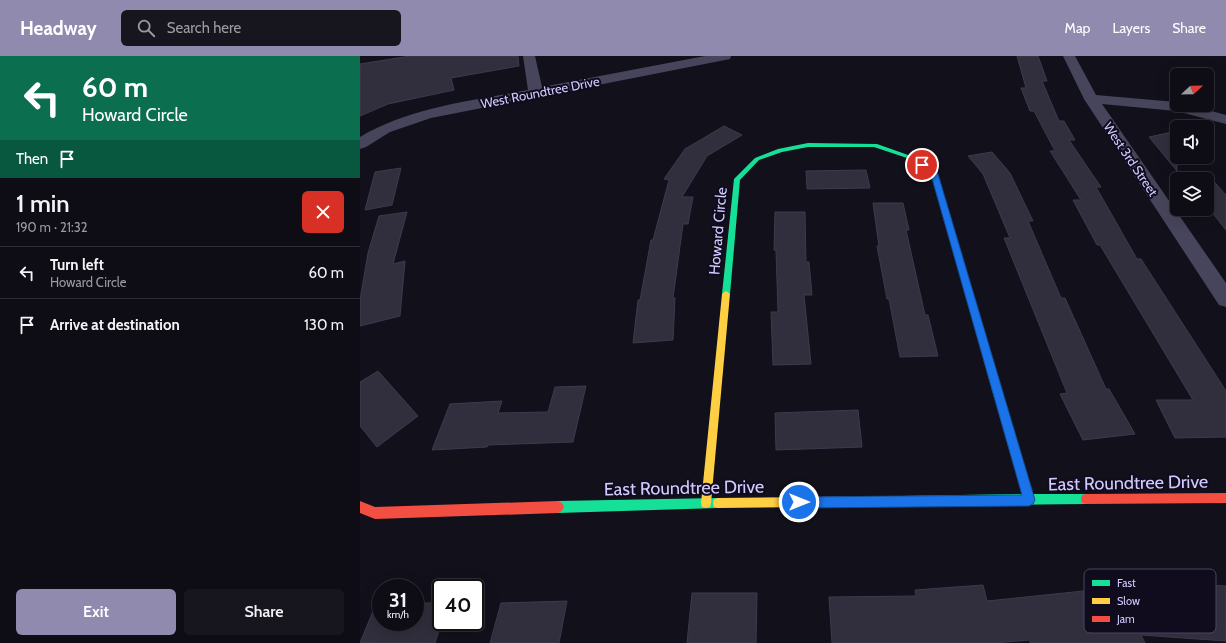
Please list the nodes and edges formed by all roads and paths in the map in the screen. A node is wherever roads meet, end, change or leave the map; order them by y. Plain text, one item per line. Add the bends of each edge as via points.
1 (529, 56) edge
2 (725, 56) edge
3 (1069, 56) edge
4 (536, 93) junction
5 (1091, 99) junction
6 (1226, 120) edge
7 (360, 144) edge
8 (1226, 299) edge
9 (1226, 498) edge
10 (1029, 500) junction
11 (706, 503) junction
12 (360, 508) edge

1 - 4 street
2 - 4 street, West Roundtree Drive
3 - 5 street, West 3rd Street
4 - 7 street, West Roundtree Drive via 427,114 385,129
5 - 6 street via 1160,103
5 - 8 street, West 3rd Street
9 - 10 street, East Roundtree Drive
10 - 11 street, East Roundtree Drive
10 - 11 street, Howard Circle via 934,174 909,157 875,145 808,145 780,150 757,159 737,179
11 - 12 street, East Roundtree Drive via 376,513

